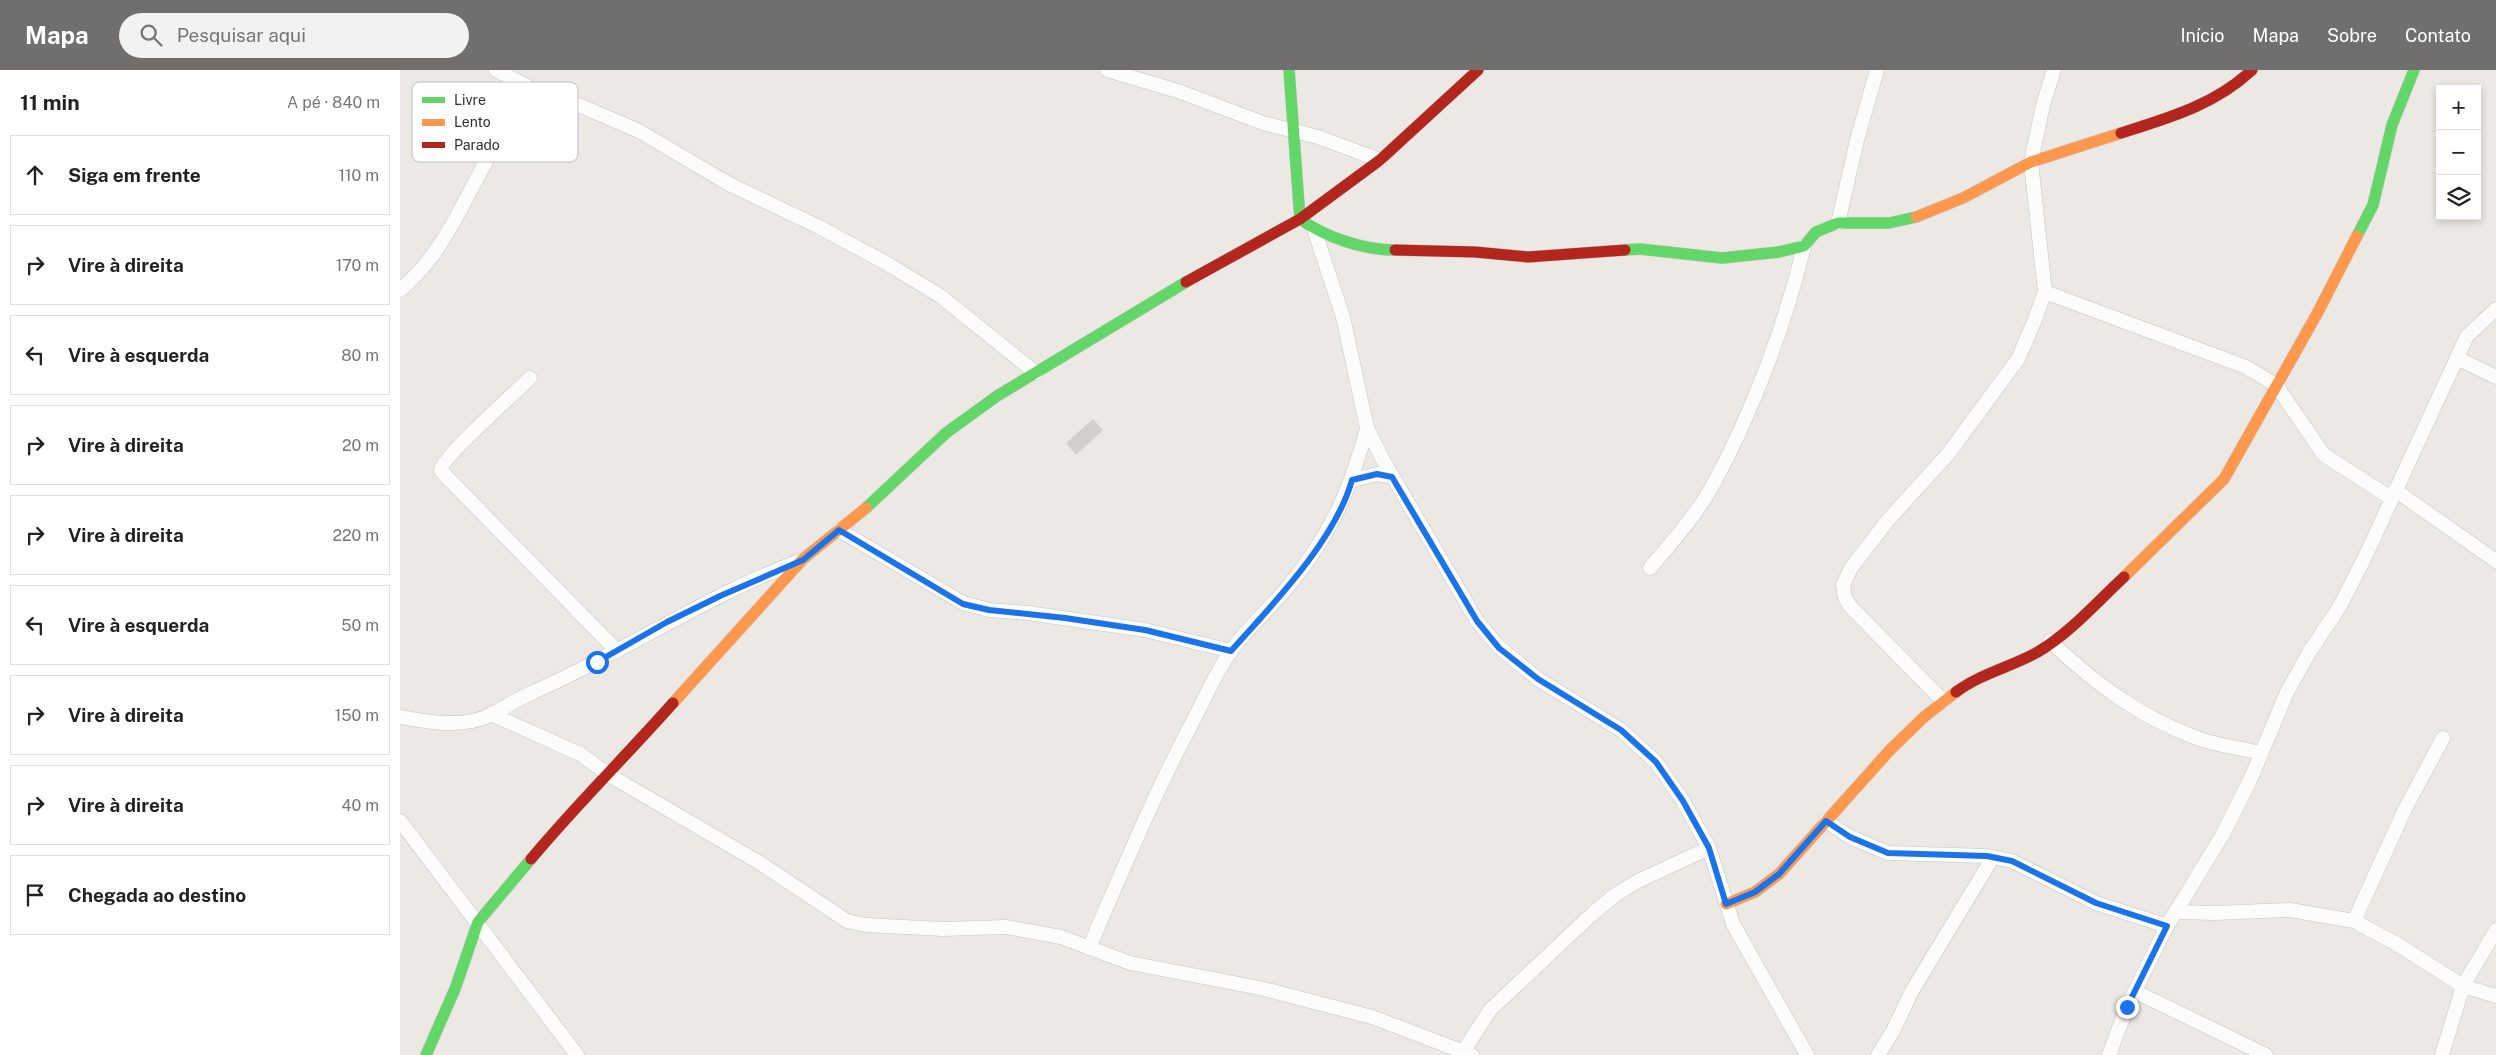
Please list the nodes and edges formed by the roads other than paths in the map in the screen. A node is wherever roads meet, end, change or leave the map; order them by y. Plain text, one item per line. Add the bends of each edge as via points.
1 (496, 70) edge
2 (1107, 70) edge
3 (1289, 70) edge
4 (1478, 70) edge
5 (1877, 70) edge
6 (2054, 70) edge
7 (2252, 70) edge
8 (2414, 70) edge
9 (519, 82) edge
10 (578, 105) edge
11 (1294, 132) junction
12 (1380, 160) junction
13 (487, 162) edge
14 (2032, 162) junction
15 (1300, 219) junction
16 (1838, 223) junction
17 (1314, 229) junction
18 (1804, 246) junction
19 (400, 290) edge
20 (2045, 292) junction
21 (2496, 309) edge
22 (2457, 358) junction
23 (1036, 373) junction
24 (2496, 377) edge
25 (530, 378) dead end
26 (2276, 385) junction
27 (1367, 428) junction
28 (1392, 477) junction
29 (1352, 480) junction
30 (2393, 494) junction
31 (839, 530) junction
32 (803, 560) junction
33 (2496, 561) edge
34 (1650, 568) dead end
35 (2050, 641) junction
36 (617, 651) junction
37 (1231, 651) junction
38 (1943, 700) junction
39 (491, 714) junction
40 (400, 717) edge
41 (2442, 738) dead end
42 (2261, 753) junction
43 (609, 775) junction
44 (400, 821) edge
45 (1826, 821) junction
46 (1709, 848) junction
47 (1993, 858) junction
48 (1726, 904) junction
49 (2177, 912) junction
50 (2354, 921) junction
51 (478, 922) junction
52 (2167, 926) junction
53 (2496, 930) edge
54 (1089, 948) junction
55 (2463, 986) junction
56 (2136, 992) junction
57 (2496, 996) edge
58 (1465, 1054) edge
59 (426, 1055) edge
60 (577, 1055) edge
61 (1807, 1055) edge
62 (1878, 1055) edge
63 (2109, 1055) edge
64 (2266, 1055) edge
65 (2442, 1055) edge

1 - 9 street
2 - 11 street
3 - 11 street
4 - 12 street
5 - 16 street via 1856,140
6 - 14 street via 2043,105
7 - 14 street via 2235,86 2192,110
8 - 26 street via 2392,125 2373,204 2318,312
10 - 23 street via 639,130 729,184 819,226 886,263 939,295
11 - 12 street via 1318,137
11 - 15 street via 1294,170
12 - 15 street
13 - 19 street via 433,256 420,273
14 - 16 street via 1921,216 1889,223
14 - 20 street
15 - 17 street
15 - 23 street via 1194,277
16 - 18 street via 1816,232
17 - 18 street via 1382,250 1528,256 1640,249 1722,258
17 - 27 street via 1343,317
18 - 34 street via 1793,291 1743,424 1713,484 1684,528
20 - 26 street via 2246,367
20 - 38 street via 2018,358 1948,454 1850,568 1843,585 1850,606
21 - 22 street via 2467,336
22 - 24 street
22 - 30 street
23 - 31 street via 946,433
25 - 36 street via 443,462 441,471
26 - 30 street via 2324,455
26 - 35 street via 2224,479 2118,583 2065,632
27 - 28 street
27 - 29 street
28 - 29 street via 1377,474
28 - 46 street via 1477,621 1499,648 1538,679 1621,730 1656,762 1683,801
29 - 37 street via 1332,525 1314,553
30 - 33 street
30 - 42 street via 2340,606 2287,692
31 - 32 street
31 - 37 street via 963,604 1145,630
32 - 36 street via 720,596
32 - 43 street
35 - 38 street via 2035,653 2001,667
35 - 42 street via 2097,684 2166,725 2215,744
36 - 39 street
37 - 54 street via 1173,758
38 - 45 street via 1890,750
39 - 40 street via 473,721 452,723
39 - 43 street via 580,754
41 - 50 street via 2405,809
42 - 49 street via 2223,834
43 - 51 street via 562,822
43 - 54 street via 760,863 847,921 943,929 1006,927 1061,936
44 - 51 street
45 - 47 street via 1850,837 1888,853
45 - 48 street via 1779,874 1755,892
46 - 48 street
46 - 58 street via 1615,895 1591,915 1490,1010
47 - 52 street via 2012,861 2096,903
47 - 62 street via 1912,991
48 - 61 street via 1751,958
49 - 50 street via 2290,910
49 - 52 street
50 - 55 street
51 - 59 street via 455,989
51 - 60 street
52 - 56 street
53 - 55 street
54 - 58 street via 1130,963 1260,988 1372,1017
55 - 57 street
55 - 65 street
56 - 63 street
56 - 64 street

